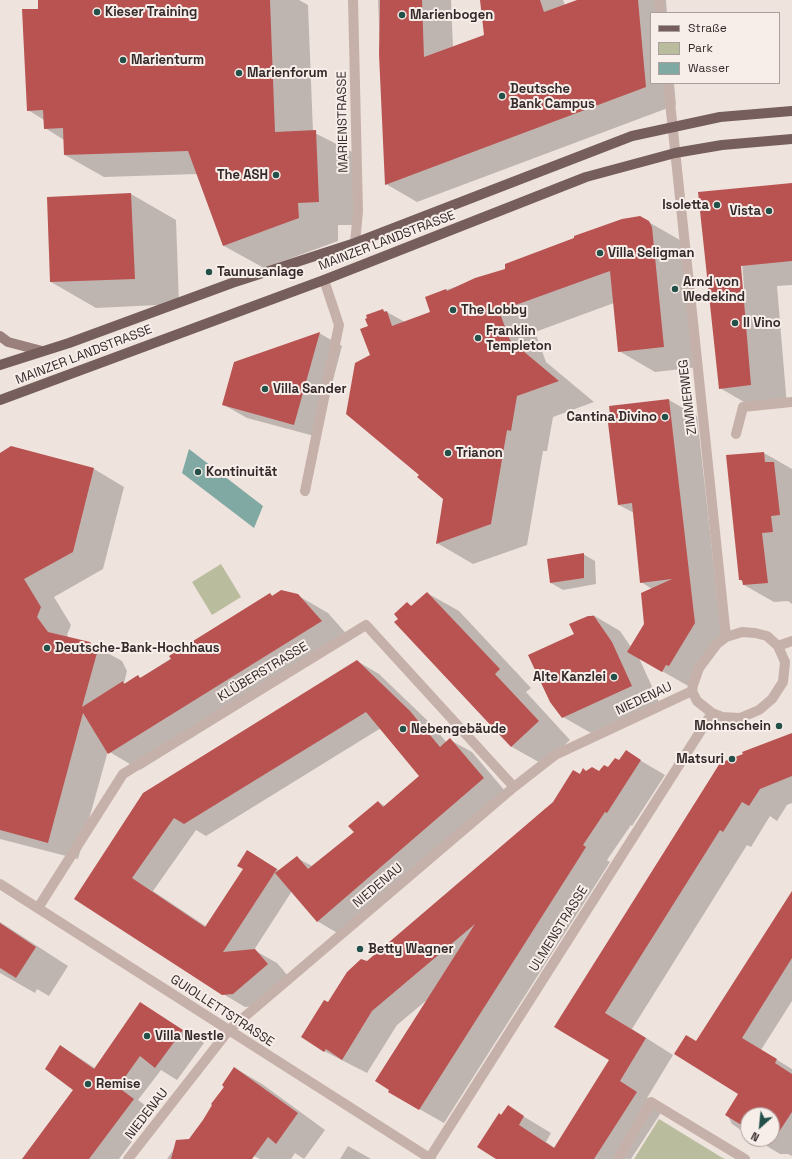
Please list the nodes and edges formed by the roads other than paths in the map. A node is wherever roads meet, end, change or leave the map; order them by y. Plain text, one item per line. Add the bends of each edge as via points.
1 (354, 0) edge
2 (659, 0) edge
3 (660, 12) edge
4 (668, 84) edge
5 (792, 111) edge
6 (673, 127) junction
7 (792, 139) edge
8 (675, 153) junction
9 (355, 243) junction
10 (324, 280) junction
11 (0, 336) edge
12 (42, 351) junction
13 (0, 365) edge
14 (2, 398) edge
15 (792, 402) edge
16 (736, 434) dead end
17 (305, 491) dead end
18 (726, 637) junction
19 (792, 641) edge
20 (778, 646) junction
21 (788, 685) edge
22 (692, 691) junction
23 (712, 713) junction
24 (514, 787) junction
25 (0, 884) edge
26 (38, 908) junction
27 (229, 1030) junction
28 (128, 1159) edge
29 (430, 1159) edge
30 (618, 1159) edge
31 (745, 1159) edge

1 - 9 street, MARIENSTRASSE via 358,211
2 - 3 street
4 - 6 street, ZIMMERWEG
5 - 6 main road, MAINZER LANDSTRASSE via 720,117
6 - 8 street, ZIMMERWEG
6 - 9 main road, MAINZER LANDSTRASSE via 632,136
7 - 8 main road, MAINZER LANDSTRASSE via 722,145
8 - 10 main road, MAINZER LANDSTRASSE via 586,177
8 - 18 street, ZIMMERWEG
9 - 12 main road, MAINZER LANDSTRASSE via 232,283
10 - 14 main road, MAINZER LANDSTRASSE
10 - 17 street via 339,325
11 - 12 main road via 8,342
12 - 13 main road, MAINZER LANDSTRASSE
15 - 16 street via 743,407
18 - 20 street via 742,632 755,633 767,636
18 - 22 street via 707,656 694,678
19 - 20 street
20 - 21 street via 785,662
21 - 23 street via 759,710 747,716 722,717
22 - 23 street via 697,701
22 - 24 street, NIEDENAU via 555,754
23 - 29 street, ULMENSTRASSE
24 - 26 street, KLÜBERSTRASSE via 366,625 123,774
24 - 27 street, NIEDENAU
25 - 26 street, GUIOLLETTSTRASSE
26 - 27 street, GUIOLLETTSTRASSE
27 - 28 street, NIEDENAU
27 - 29 street, GUIOLLETTSTRASSE
30 - 31 street via 651,1102

